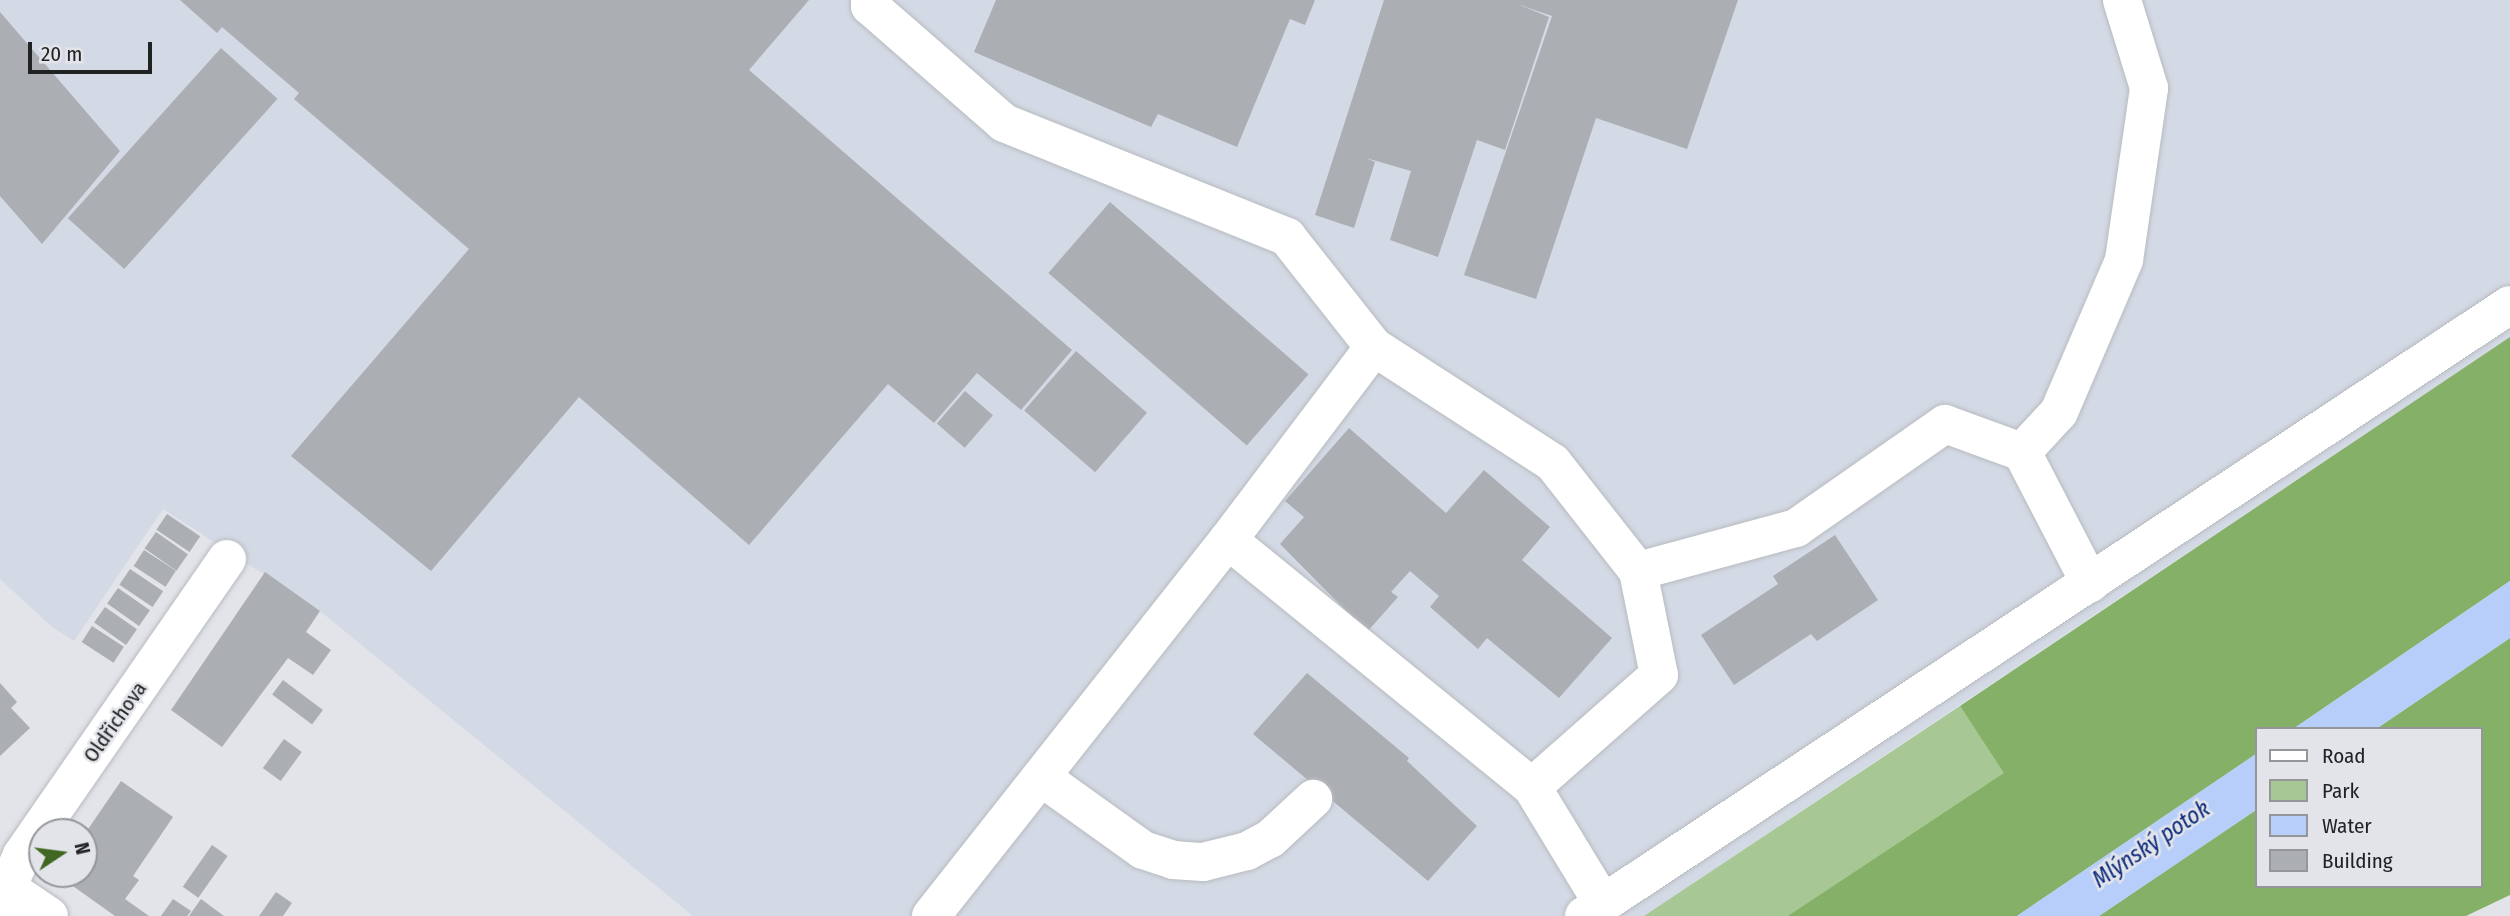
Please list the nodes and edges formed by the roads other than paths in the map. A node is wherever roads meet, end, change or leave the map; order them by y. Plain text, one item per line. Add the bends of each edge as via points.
1 (870, 0) edge
2 (2122, 0) edge
3 (2510, 306) edge
4 (1374, 347) junction
5 (2022, 452) junction
6 (1228, 540) junction
7 (227, 559) dead end
8 (1638, 571) junction
9 (2090, 583) junction
10 (1041, 777) junction
11 (1532, 787) junction
12 (1313, 799) dead end
13 (2, 891) edge
14 (1594, 910) edge
15 (49, 916) edge
16 (931, 916) edge

1 - 4 street via 870,6 1004,123 1287,237
2 - 5 street via 2149,88 2124,260 2059,412
3 - 9 street
4 - 6 street
4 - 8 street via 1553,463
5 - 8 street via 1945,424 1796,528
5 - 9 street
6 - 10 street
6 - 11 street
7 - 13 street, Oldřichova via 22,855
8 - 11 street via 1659,675
9 - 14 street
10 - 12 street via 1143,849 1173,860 1203,862 1247,851 1270,839
10 - 16 street
11 - 14 street
13 - 15 street

